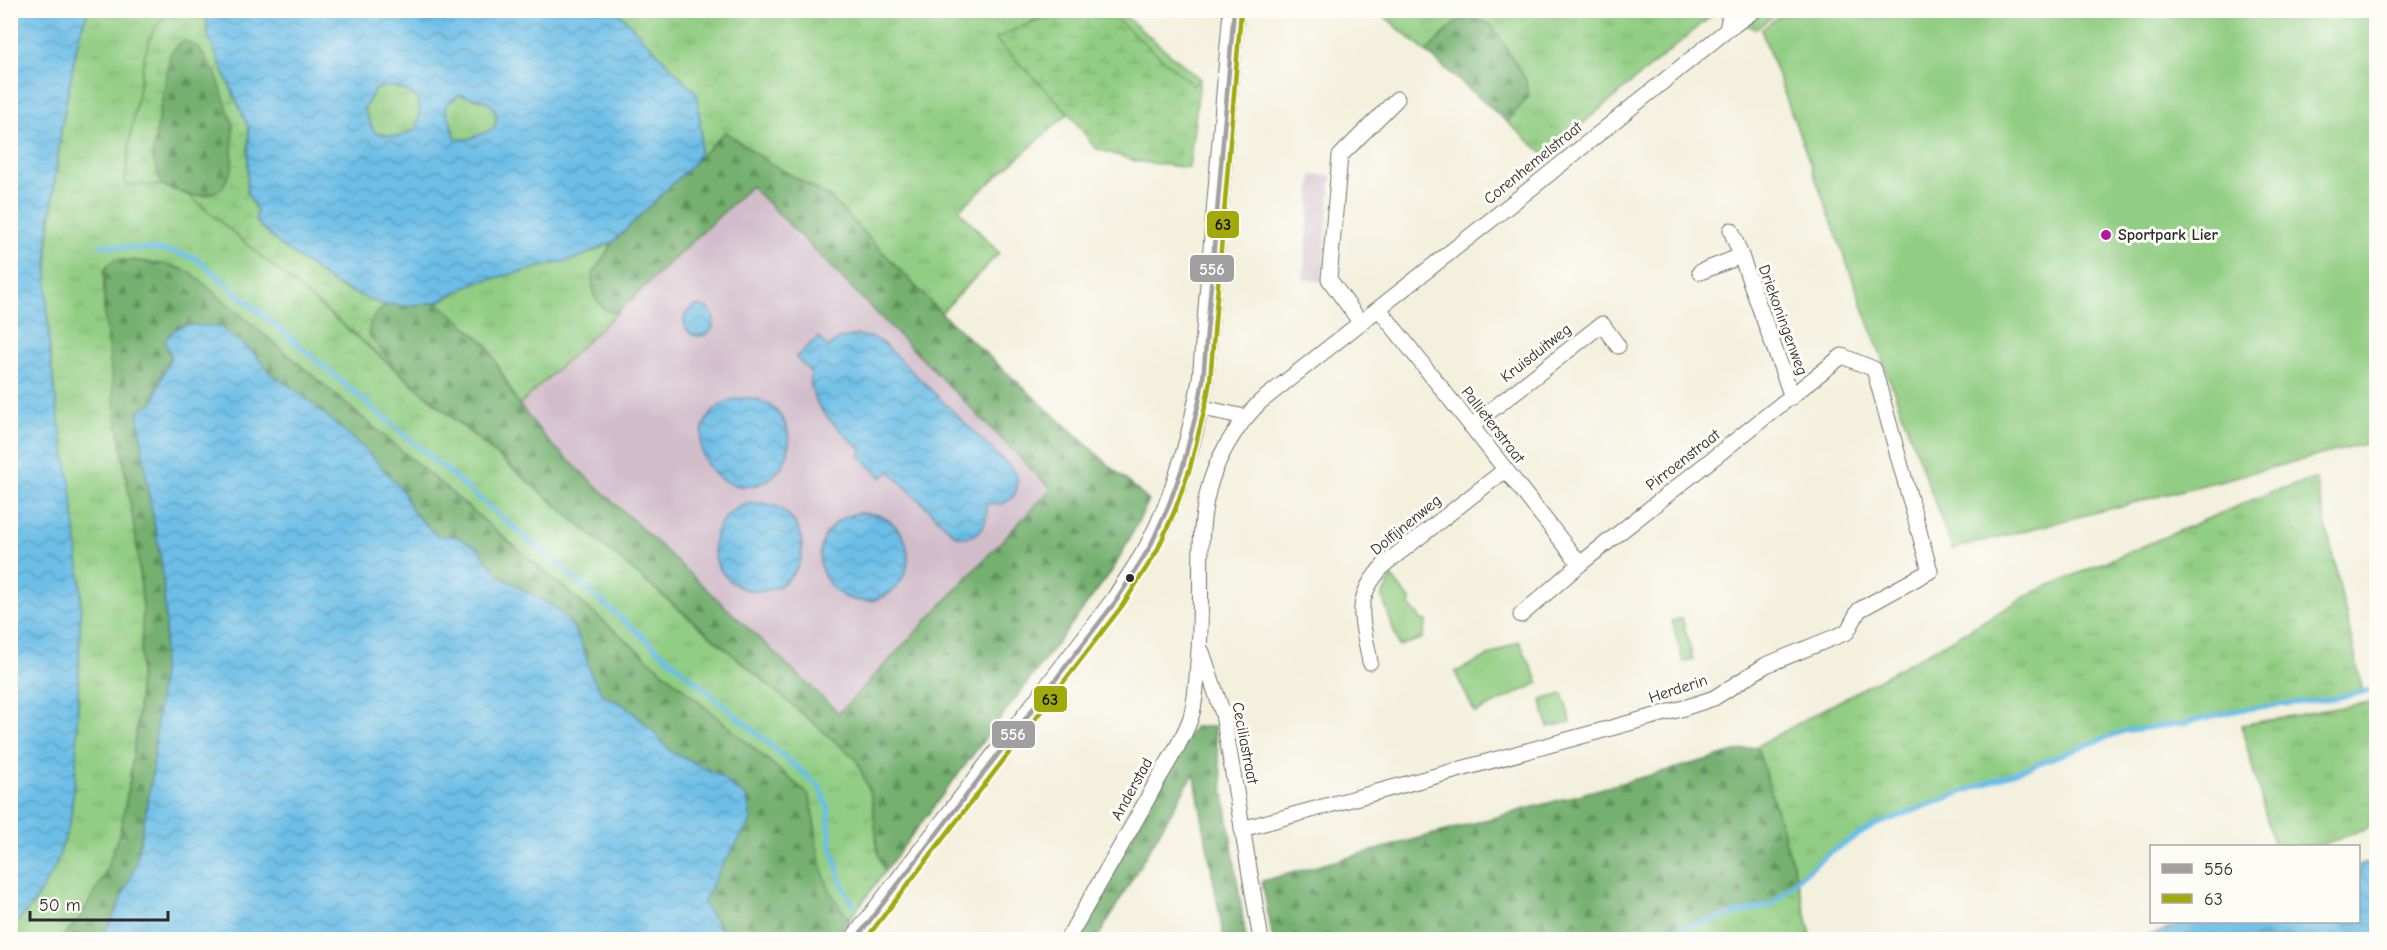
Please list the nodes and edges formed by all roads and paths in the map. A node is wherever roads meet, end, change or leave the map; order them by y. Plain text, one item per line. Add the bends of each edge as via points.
1 (1234, 10) edge
2 (1731, 10) edge
3 (1755, 10) edge
4 (1727, 30) junction
5 (1397, 99) dead end
6 (1731, 230) dead end
7 (1741, 256) junction
8 (1700, 272) dead end
9 (1378, 309) junction
10 (1360, 323) junction
11 (1618, 346) dead end
12 (1874, 369) joint
13 (1792, 396) junction
14 (1198, 407) junction
15 (1245, 417) junction
16 (1471, 426) junction
17 (1505, 470) junction
18 (1201, 555) joint
19 (1580, 564) junction
20 (1521, 615) dead end
21 (1200, 646) junction
22 (1370, 662) dead end
23 (1242, 829) junction
24 (855, 939) edge
25 (1067, 939) edge
26 (1261, 939) edge

1 - 14 main road
2 - 4 street
3 - 4 street, Corenhemelstraat
4 - 9 street, Corenhemelstraat
5 - 10 street via 1340,156 1329,279
6 - 7 street, Driekoningenweg
7 - 8 street, Driekoningenweg
7 - 13 street, Driekoningenweg
9 - 10 street, Corenhemelstraat
9 - 16 street, Pallieterstraat
10 - 15 street, Corenhemelstraat
11 - 16 street, Kruisduitweg via 1602,324
12 - 13 street, Pirroenstraat via 1842,356
12 - 23 street, Herderin via 1930,571 1859,610 1847,632 1766,665 1714,698 1684,708
13 - 19 street, Pirroenstraat
14 - 15 street
14 - 24 main road via 1170,504 1149,548 1121,592
15 - 18 street, Corenhemelstraat via 1220,454 1209,485 1202,515
16 - 17 street, Pallieterstraat
17 - 19 street, Pallieterstraat
17 - 22 street, Dolfijnenweg via 1372,577 1360,605
18 - 21 street, Ceciliastraat
19 - 20 street, Pirroenstraat
21 - 23 street, Ceciliastraat via 1223,714
21 - 25 street, Anderstad via 1190,718
23 - 26 street, Ceciliastraat

